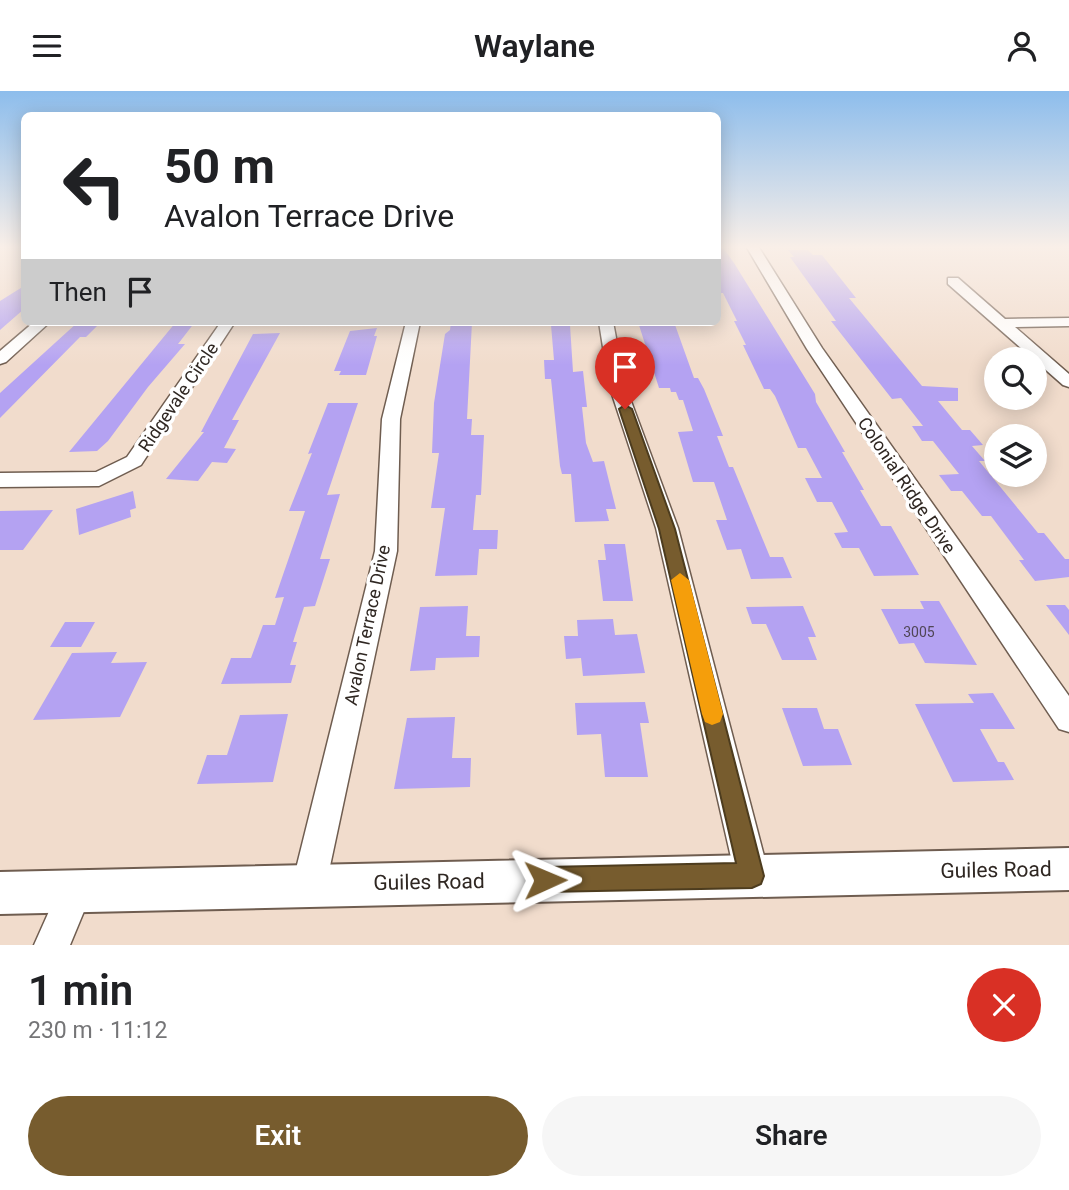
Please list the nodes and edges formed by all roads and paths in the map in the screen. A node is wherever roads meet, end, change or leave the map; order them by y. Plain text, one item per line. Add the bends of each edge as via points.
1 (776, 286) edge
2 (959, 286) edge
3 (1069, 322) edge
4 (1002, 323) junction
5 (38, 326) edge
6 (225, 326) edge
7 (412, 326) edge
8 (607, 326) edge
9 (0, 359) edge
10 (1069, 381) edge
11 (0, 480) edge
12 (1069, 719) edge
13 (1069, 869) edge
14 (752, 876) junction
15 (309, 885) junction
16 (75, 892) junction
17 (0, 893) edge
18 (52, 945) edge

1 - 12 street, Colonial Ridge Drive
2 - 4 street
3 - 4 street
4 - 10 street
5 - 9 street
6 - 11 street, Ridgevale Circle via 134,461 99,478
7 - 15 street, Avalon Terrace Drive via 391,419 386,551
8 - 14 street via 617,385 667,529
13 - 14 street, Guiles Road
14 - 15 street, Guiles Road
15 - 16 street, Guiles Road
16 - 17 street, Guiles Road
16 - 18 street

